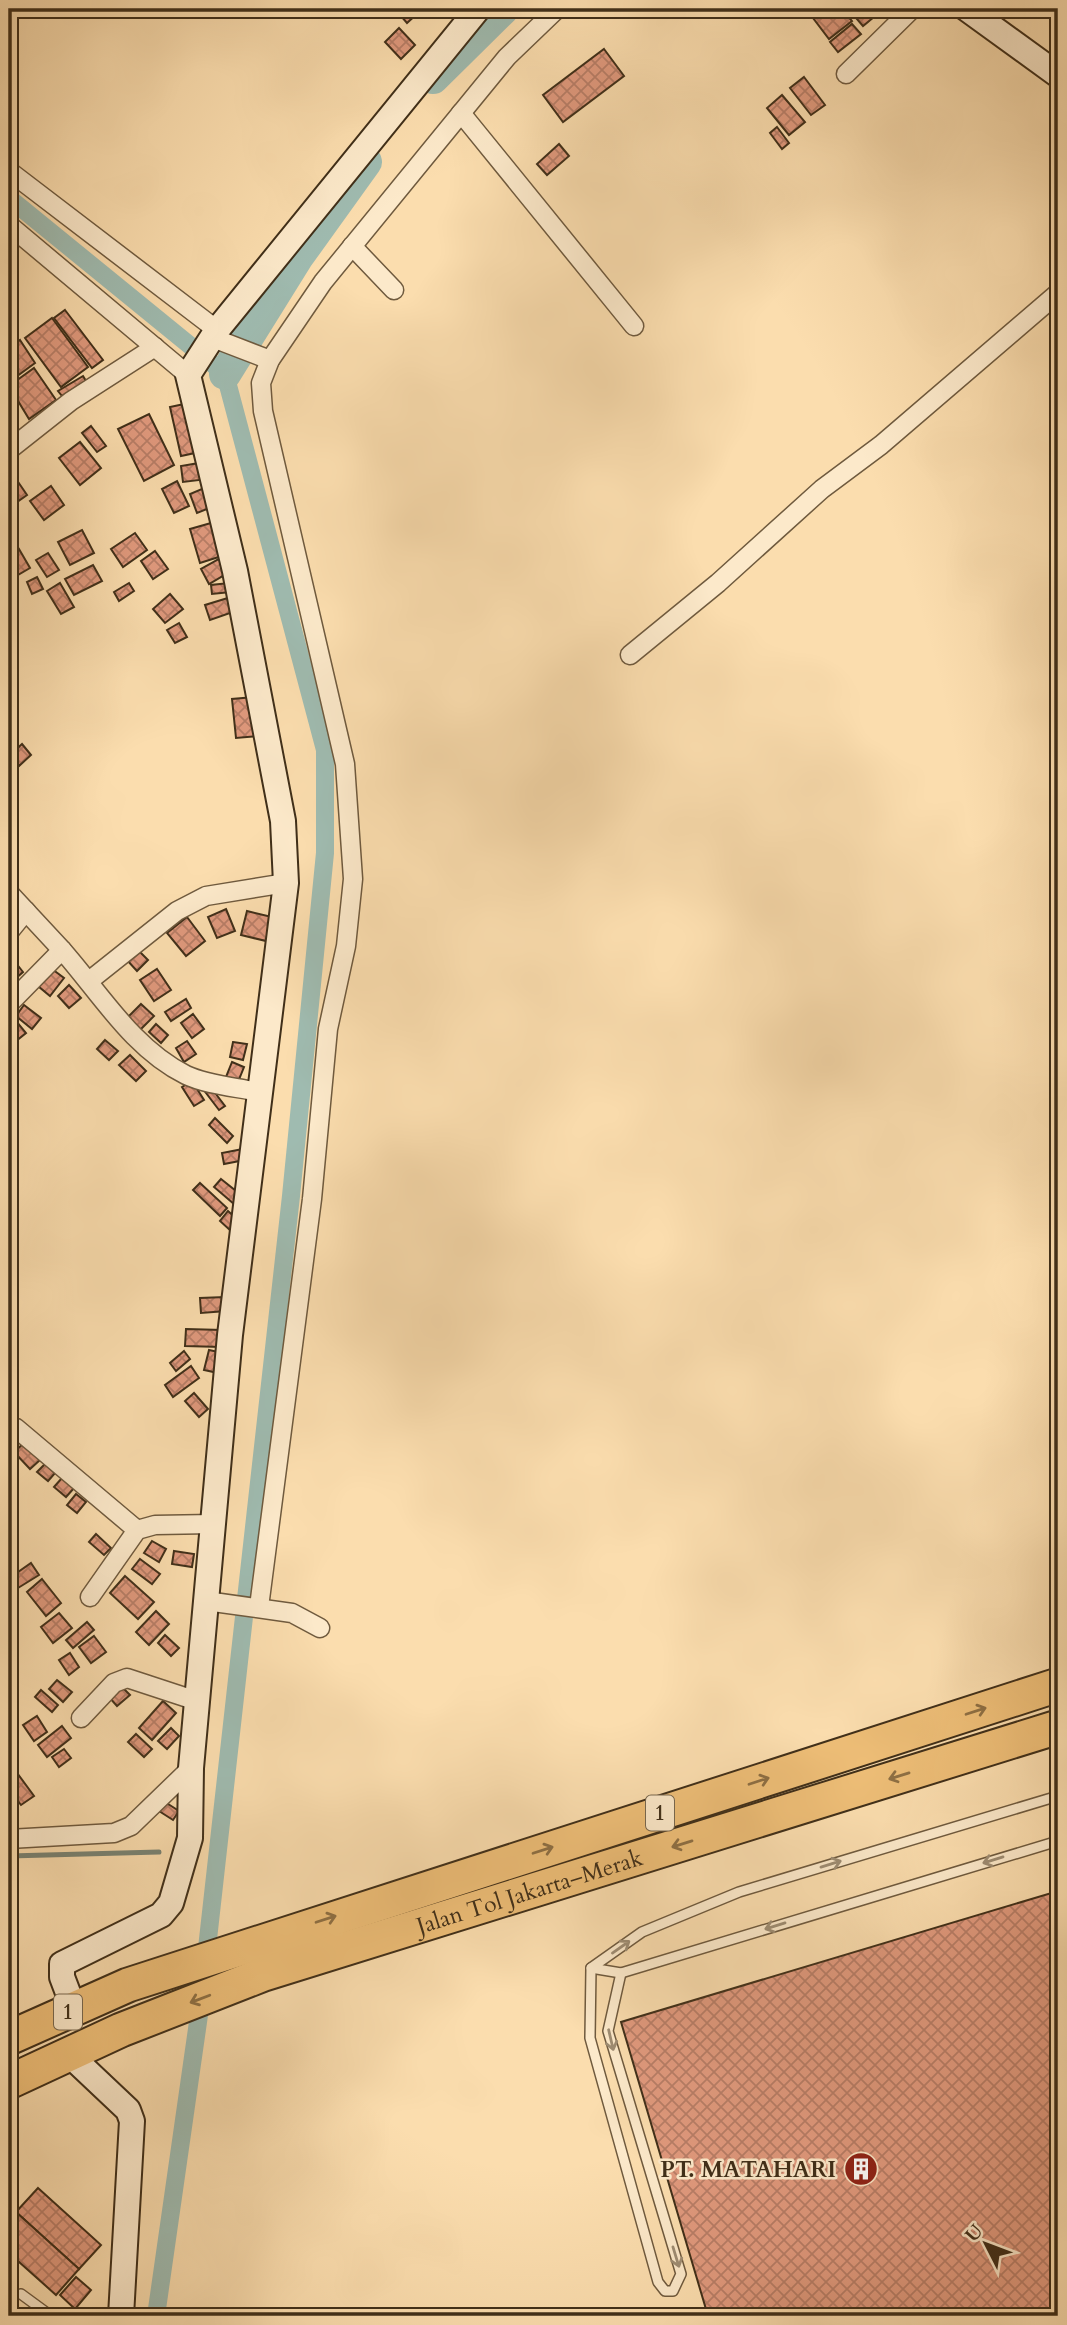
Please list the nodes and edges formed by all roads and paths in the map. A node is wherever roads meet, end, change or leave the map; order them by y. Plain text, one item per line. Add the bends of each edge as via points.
1 (478, 9) edge
2 (557, 9) edge
3 (912, 9) edge
4 (967, 9) edge
5 (846, 75) dead end
6 (1058, 75) edge
7 (461, 113) junction
8 (9, 171) edge
9 (9, 225) edge
10 (352, 246) junction
11 (394, 290) dead end
12 (1057, 296) edge
13 (634, 326) dead end
14 (215, 338) junction
15 (155, 346) junction
16 (264, 357) junction
17 (190, 370) junction
18 (9, 450) edge
19 (630, 655) dead end
20 (286, 883) junction
21 (9, 893) edge
22 (26, 911) junction
23 (9, 932) edge
24 (62, 950) junction
25 (89, 981) junction
26 (9, 1004) edge
27 (259, 1092) junction
28 (9, 1427) edge
29 (213, 1524) junction
30 (137, 1530) junction
31 (90, 1597) dead end
32 (211, 1602) junction
33 (255, 1606) junction
34 (320, 1628) dead end
35 (1058, 1685) edge
36 (197, 1701) junction
37 (81, 1718) dead end
38 (1058, 1727) edge
39 (191, 1768) junction
40 (1058, 1796) edge
41 (9, 1839) edge
42 (1058, 1841) edge
43 (591, 1968) junction
44 (621, 1973) junction
45 (73, 2006) dead end
46 (9, 2039) edge
47 (74, 2059) dead end
48 (9, 2082) edge
49 (21, 2294) dead end
50 (51, 2316) edge
51 (121, 2316) edge

1 - 14 street
2 - 7 street via 507,57
3 - 5 street
4 - 6 street
7 - 10 street
7 - 13 street
8 - 14 street
9 - 15 street
10 - 11 street
10 - 16 street
12 - 19 street via 822,489
14 - 16 street
14 - 17 street
15 - 17 street
15 - 18 street via 71,401
16 - 33 street via 263,411 345,764 353,879 346,946 328,1029 312,1199
17 - 20 street via 236,571 283,821
20 - 25 street via 206,896 177,911
20 - 27 street
21 - 22 street
22 - 23 street
22 - 24 street
24 - 25 street
24 - 26 street
25 - 27 street via 141,1044 164,1062 188,1076
27 - 29 street
28 - 30 street via 16,1428
29 - 30 street via 155,1525
29 - 32 street
30 - 31 street
32 - 33 street
32 - 36 street
33 - 34 street via 304,1617
46 -> 35 highway, Jalan Tol Jakarta–Merak / 1 via 128,1985 261,1940
36 - 37 street via 127,1678 114,1683
36 - 39 street
38 -> 48 highway, Jalan Tol Jakarta–Merak / 1 via 264,1974 121,2030
39 - 41 street via 131,1826 114,1833
39 - 45 street via 190,1838 171,1903 147,1923 62,1964
43 -> 40 lane via 642,1932 739,1892
42 -> 44 lane
43 - 44 lane
44 -> 43 lane via 608,2031 681,2274 673,2291 665,2291 658,2282 590,2038
47 - 51 street via 128,2110 132,2121
49 - 50 lane

